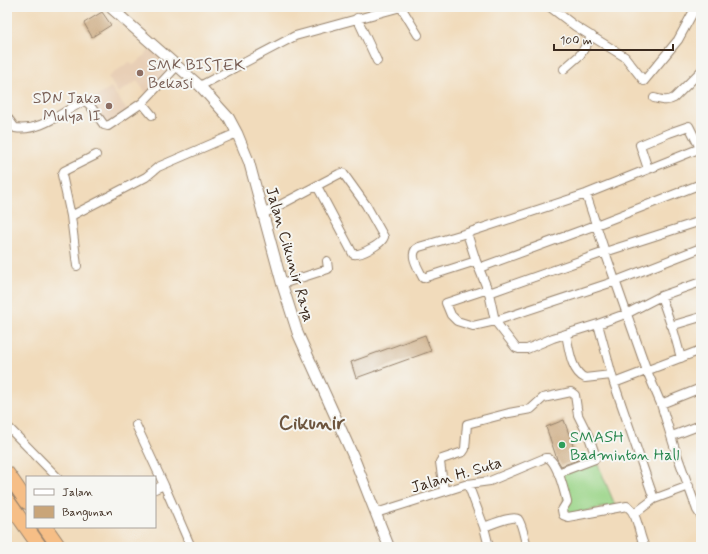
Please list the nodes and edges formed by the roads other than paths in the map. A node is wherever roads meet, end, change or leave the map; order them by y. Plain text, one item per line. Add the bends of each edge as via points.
1 (127, 7) edge
2 (401, 7) edge
3 (550, 7) edge
4 (696, 7) edge
5 (112, 9) edge
6 (701, 9) edge
7 (357, 18) junction
8 (418, 35) dead end
9 (592, 36) junction
10 (377, 61) dead end
11 (177, 66) junction
12 (564, 69) dead end
13 (701, 71) edge
14 (200, 86) junction
15 (654, 98) dead end
16 (142, 103) junction
17 (152, 115) dead end
18 (7, 117) edge
19 (237, 133) junction
20 (701, 148) edge
21 (96, 156) dead end
22 (648, 169) junction
23 (701, 184) edge
24 (316, 186) junction
25 (586, 194) junction
26 (263, 214) junction
27 (71, 216) junction
28 (701, 221) edge
29 (596, 225) junction
30 (467, 233) junction
31 (701, 248) edge
32 (605, 252) junction
33 (327, 261) dead end
34 (478, 264) junction
35 (77, 266) dead end
36 (616, 281) junction
37 (701, 282) edge
38 (282, 284) junction
39 (488, 291) junction
40 (661, 296) junction
41 (628, 313) junction
42 (701, 317) edge
43 (495, 321) junction
44 (598, 324) junction
45 (672, 325) junction
46 (566, 334) junction
47 (701, 350) edge
48 (681, 358) junction
49 (647, 371) junction
50 (612, 379) junction
51 (701, 388) edge
52 (661, 404) junction
53 (136, 425) dead end
54 (701, 425) edge
55 (7, 426) edge
56 (672, 436) junction
57 (7, 473) edge
58 (558, 473) junction
59 (56, 476) edge
60 (468, 484) junction
61 (164, 485) junction
62 (689, 486) junction
63 (156, 489) edge
64 (444, 490) junction
65 (654, 499) junction
66 (7, 500) edge
67 (26, 501) edge
68 (376, 513) junction
69 (634, 514) junction
70 (701, 516) edge
71 (26, 527) edge
72 (484, 527) junction
73 (27, 528) edge
74 (46, 528) edge
75 (40, 547) edge
76 (59, 547) edge
77 (191, 547) edge
78 (389, 547) edge
79 (489, 547) edge
80 (527, 547) edge
81 (645, 547) edge

1 - 5 street
2 - 7 street
2 - 8 street
3 - 9 street
4 - 6 street
4 - 9 street via 678,40 644,81 625,57
5 - 11 street, Jalan Cikunir Raya
7 - 10 street
7 - 14 street via 295,36
9 - 12 street via 580,55
11 - 14 street, Jalan Cikunir Raya
11 - 16 street
13 - 15 street via 670,101
14 - 19 street, Jalan Cikunir Raya via 229,118
16 - 17 street
16 - 18 street via 108,126 104,125 85,101 49,122 35,127 15,128
19 - 26 street, Jalan Cikunir Raya via 249,162
19 - 27 street via 158,167 146,177
20 - 22 street
20 - 22 street via 689,126 669,133 640,146
21 - 27 street via 64,171 62,175
22 - 25 street
23 - 29 street
24 - 24 street via 341,173 345,174 384,237 382,242 358,255 352,254
24 - 26 street
25 - 29 street
25 - 30 street
26 - 38 street, Jalan Cikunir Raya
27 - 35 street
28 - 32 street
29 - 32 street
29 - 34 street
30 - 34 street
30 - 34 street via 420,246 414,250 414,258 423,278
31 - 36 street
32 - 36 street
32 - 39 street
33 - 38 street via 328,269
34 - 39 street
36 - 41 street
36 - 43 street
37 - 40 street
38 - 68 street, Jalan Cikunir Raya via 298,334
39 - 43 street
39 - 43 street via 446,303 457,321 470,326
40 - 41 street
40 - 45 street
41 - 44 street
41 - 49 street
42 - 45 street
43 - 46 street via 519,349 527,349
44 - 46 street
44 - 50 street
45 - 48 street
46 - 50 street via 578,374 585,378
47 - 48 street
48 - 49 street
49 - 50 street
49 - 52 street
50 - 65 street
51 - 52 street
52 - 56 street
53 - 61 street
54 - 56 street
55 - 59 street
56 - 62 street
57 - 67 highway
58 - 60 street, Jalan H. Suta via 552,460 545,458 490,481
58 - 64 street via 593,461 596,456 578,415 575,395 571,392 544,398 531,409 467,424 463,452 440,462
58 - 69 street, Jalan H. Suta via 567,502 562,510 565,517 623,506 627,506
60 - 64 street, Jalan H. Suta
60 - 72 street
61 - 63 street
61 - 77 street
62 - 65 street
62 - 70 street
64 - 68 street, Jalan H. Suta
65 - 69 street
66 - 71 highway
68 - 78 street, Jalan Cikunir Raya
69 - 81 street
72 - 79 street
72 - 80 street via 516,518 521,525
73 - 75 highway
74 - 76 highway

